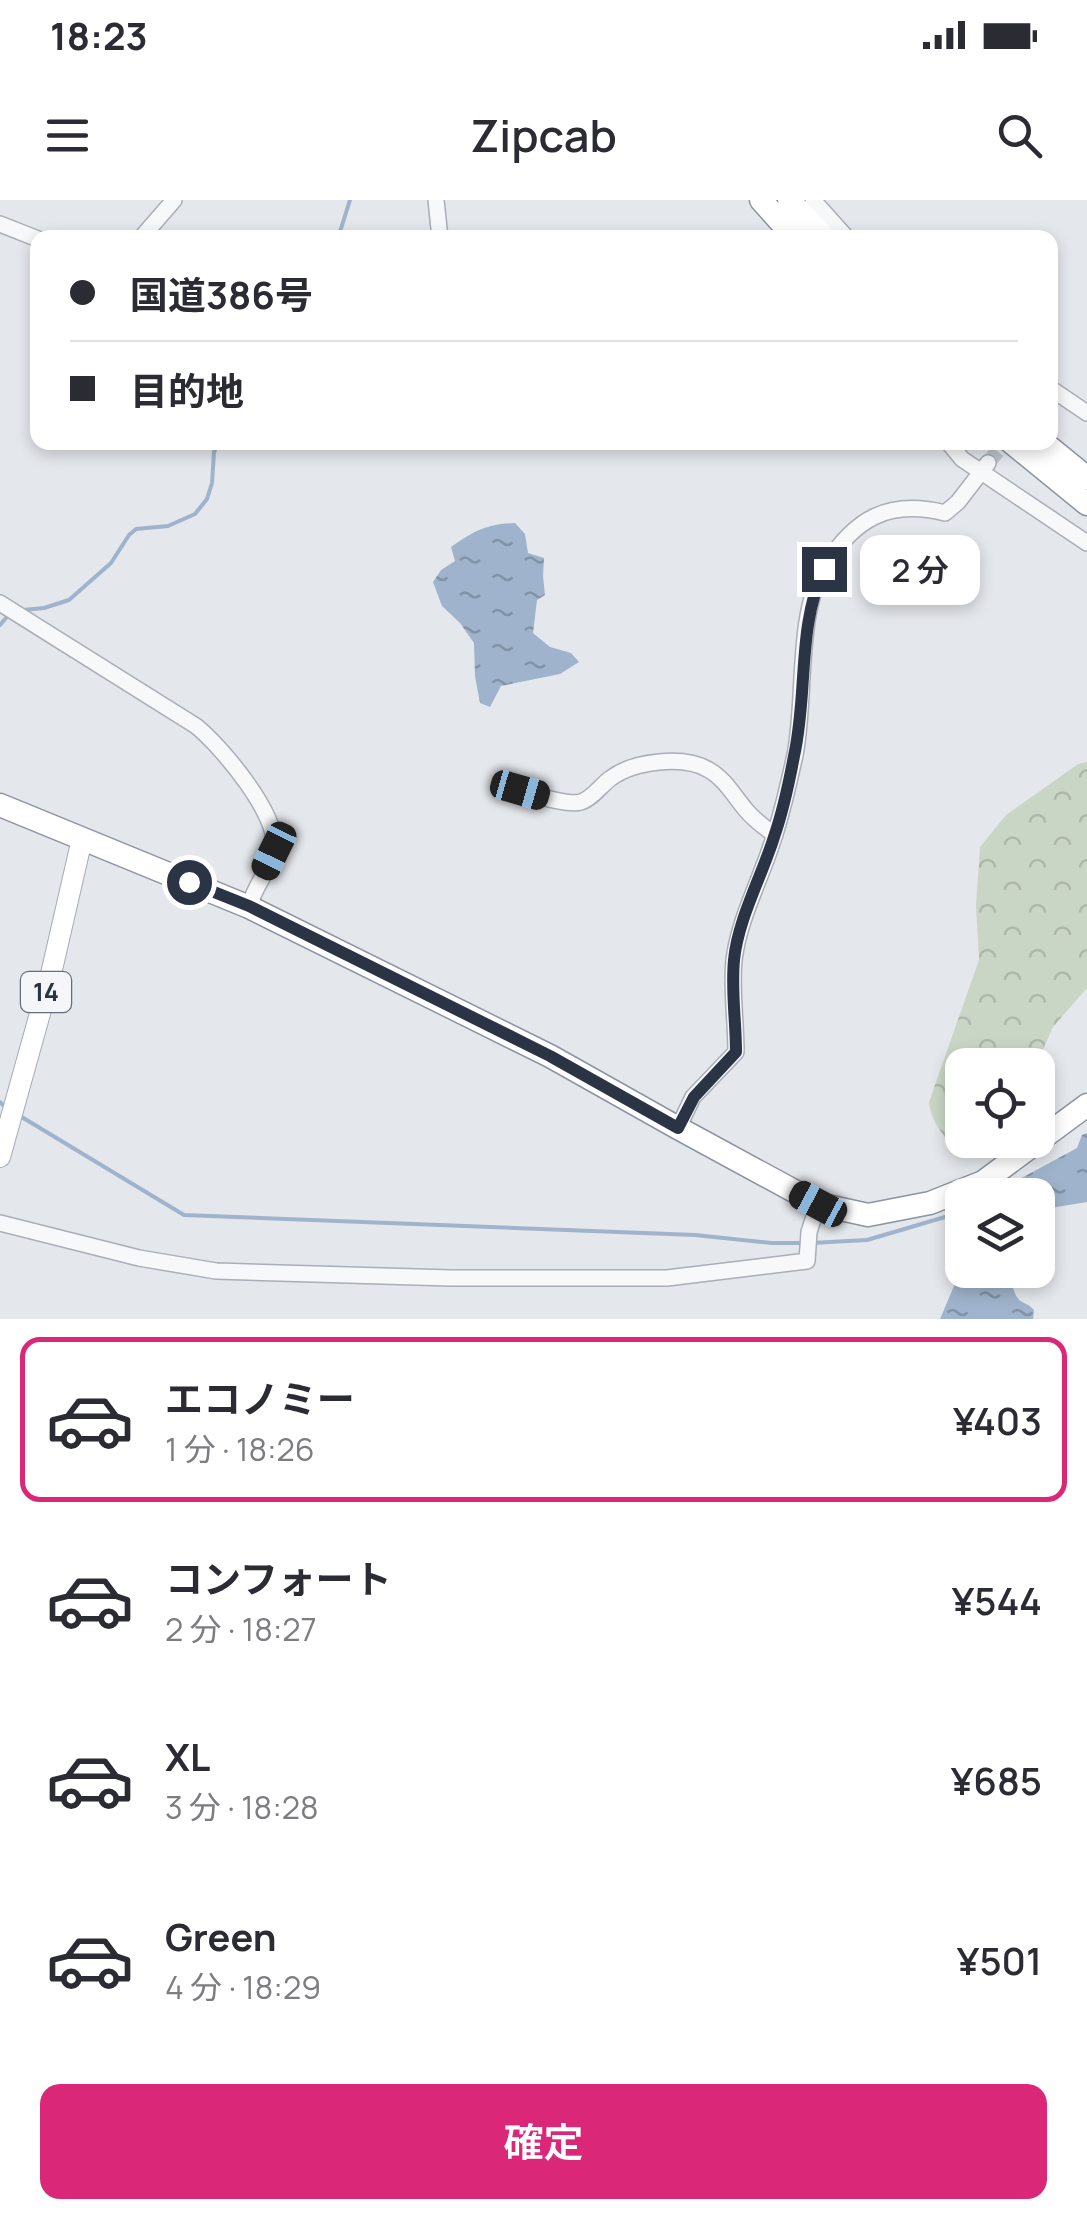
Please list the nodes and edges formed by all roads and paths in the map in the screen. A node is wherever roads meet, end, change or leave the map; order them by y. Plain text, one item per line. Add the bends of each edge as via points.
1 (174, 200) edge
2 (436, 200) edge
3 (761, 200) edge
4 (789, 200) edge
5 (812, 200) edge
6 (0, 224) edge
7 (148, 230) edge
8 (439, 230) edge
9 (788, 230) edge
10 (817, 230) edge
11 (840, 230) edge
12 (30, 236) edge
13 (1058, 393) edge
14 (1058, 404) edge
15 (1085, 411) edge
16 (955, 450) edge
17 (1021, 450) edge
18 (1053, 450) edge
19 (984, 467) junction
20 (1087, 478) edge
21 (1087, 504) edge
22 (1087, 543) edge
23 (0, 602) edge
24 (520, 790) dead end
25 (0, 805) edge
26 (775, 835) junction
27 (82, 839) junction
28 (249, 906) junction
29 (1087, 1105) edge
30 (678, 1128) junction
31 (1, 1147) edge
32 (818, 1204) junction
33 (0, 1223) edge

1 - 7 street
2 - 8 street
3 - 9 highway
4 - 10 highway
5 - 11 street
6 - 12 street
13 - 15 street
14 - 15 street
16 - 19 street
17 - 21 highway
18 - 20 highway
19 - 22 street
19 - 26 street via 945,513 883,512 848,537 824,569 808,616 801,717
23 - 28 street via 213,740 274,832 274,851
24 - 26 street via 575,804 625,770 688,762 720,778
25 - 27 highway
26 - 30 street via 734,959 736,1052 694,1097
27 - 28 highway
27 - 31 main road, 14 via 52,974
28 - 30 highway via 550,1056
29 - 32 highway via 984,1182 930,1203 868,1215
30 - 32 highway
32 - 33 street via 807,1261 667,1278 216,1272

